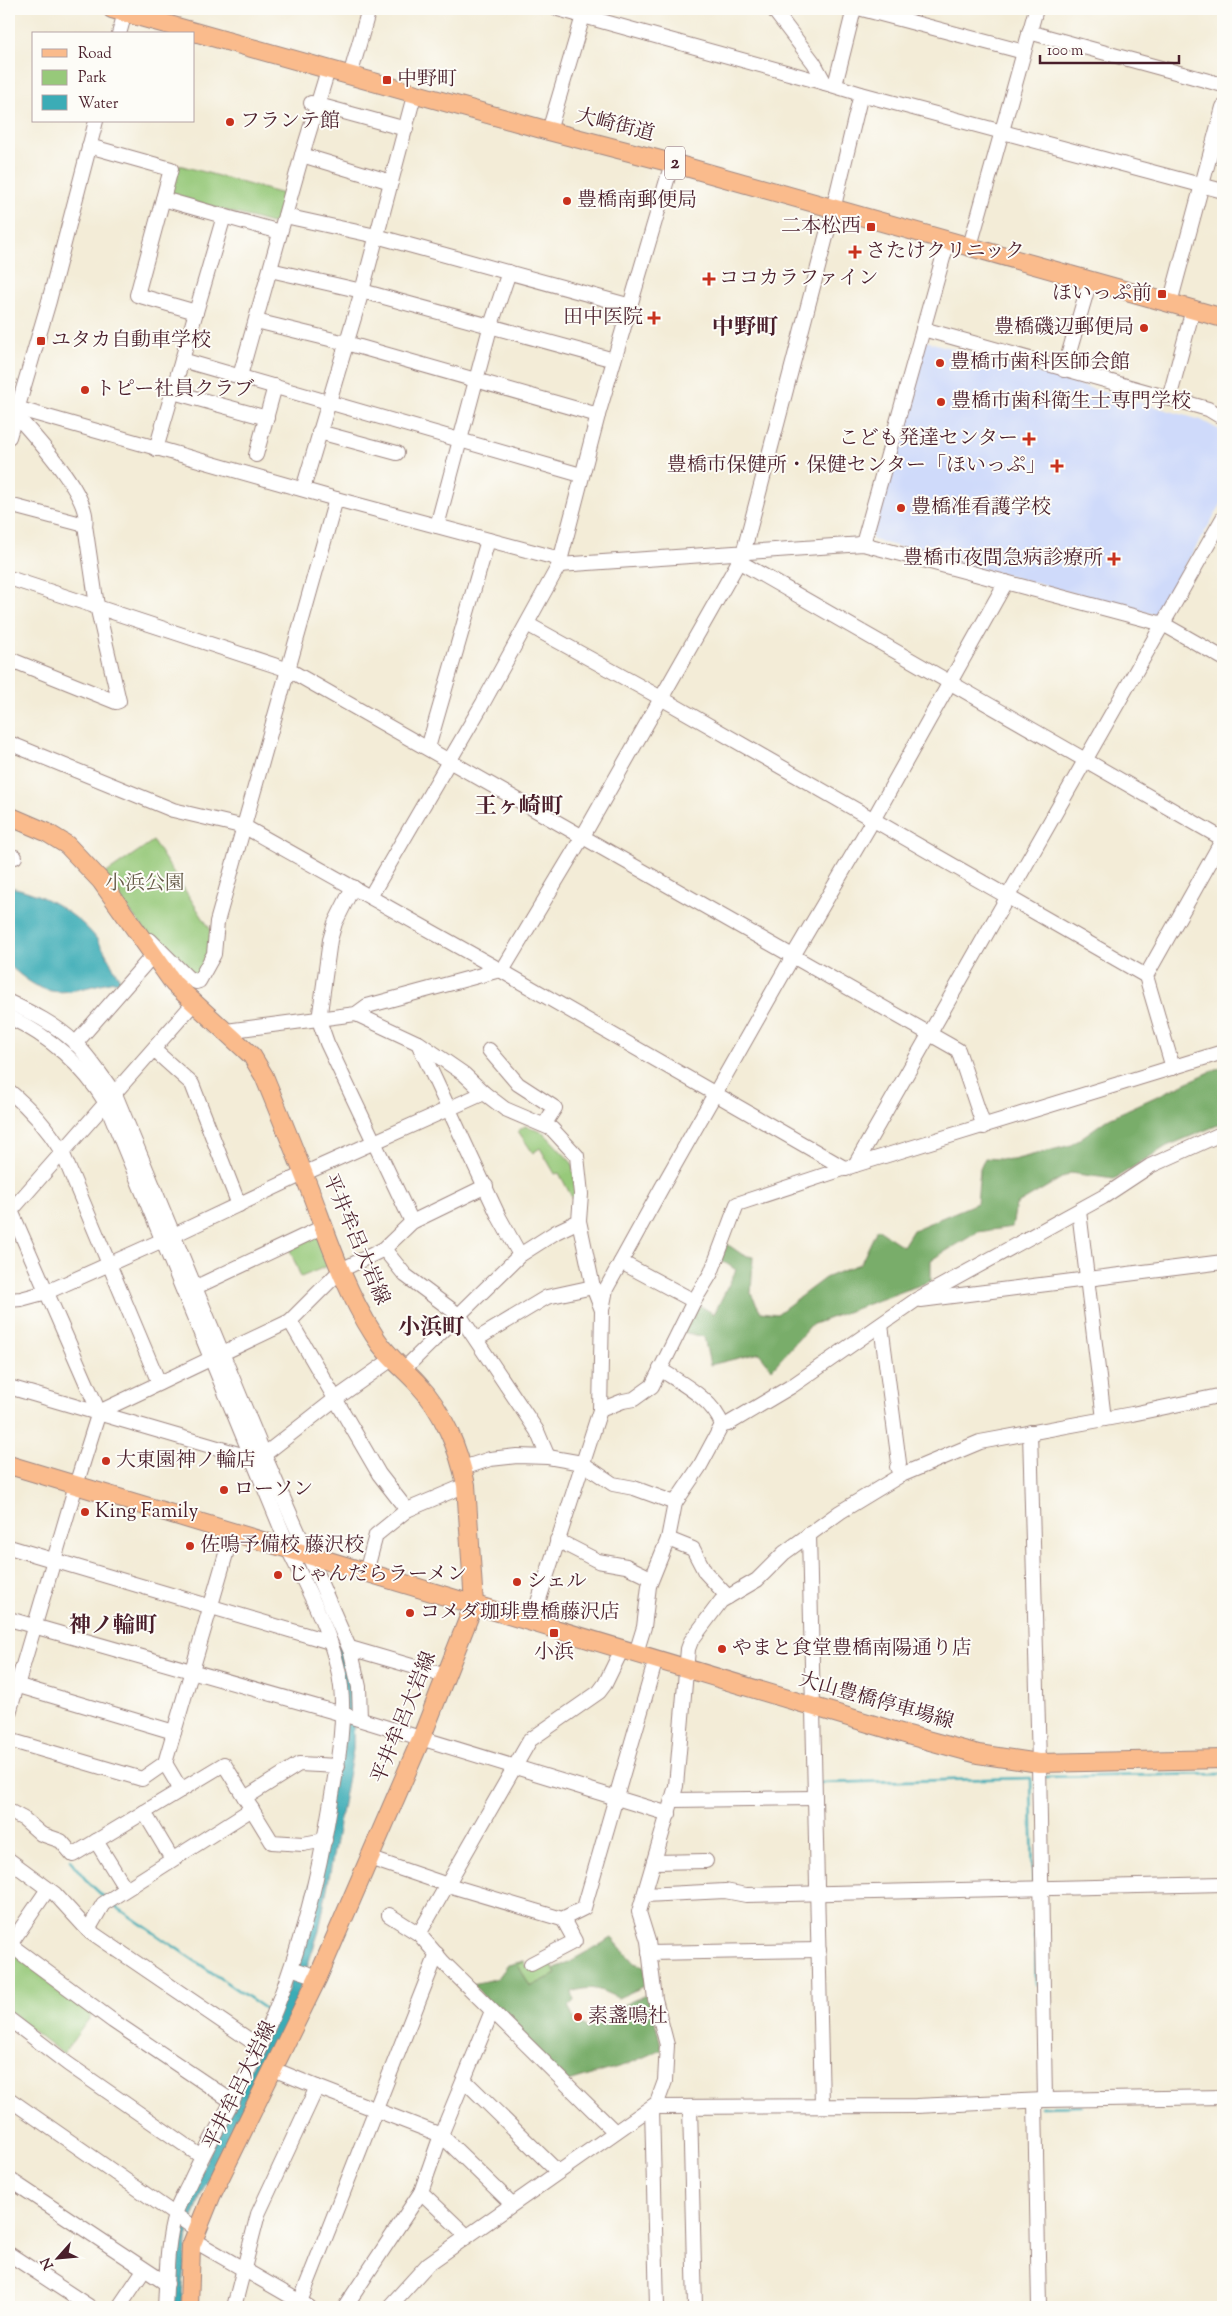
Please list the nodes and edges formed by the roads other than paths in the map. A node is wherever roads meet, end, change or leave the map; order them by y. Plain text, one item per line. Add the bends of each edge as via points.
1 (369, 9) edge
2 (558, 9) edge
3 (773, 9) edge
4 (854, 9) edge
5 (862, 9) edge
6 (1036, 9) edge
7 (121, 10) edge
8 (583, 11) edge
9 (120, 32) edge
10 (1029, 32) junction
11 (1024, 52) junction
12 (324, 69) junction
13 (350, 76) junction
14 (830, 84) junction
15 (1223, 85) edge
16 (414, 92) junction
17 (861, 94) junction
18 (314, 104) junction
19 (1223, 107) edge
20 (96, 122) edge
21 (406, 129) junction
22 (1002, 130) junction
23 (549, 131) junction
24 (89, 146) junction
25 (302, 155) junction
26 (672, 163) junction
27 (391, 182) junction
28 (1203, 186) junction
29 (1223, 191) edge
30 (163, 199) junction
31 (833, 208) junction
32 (224, 216) junction
33 (285, 216) junction
34 (280, 232) junction
35 (376, 236) junction
36 (948, 240) junction
37 (970, 246) junction
38 (270, 270) junction
39 (509, 272) junction
40 (1090, 280) junction
41 (362, 291) junction
42 (1170, 303) junction
43 (631, 306) junction
44 (1193, 309) junction
45 (196, 312) junction
46 (1223, 318) edge
47 (256, 321) junction
48 (490, 328) junction
49 (923, 330) junction
50 (346, 343) junction
51 (182, 360) junction
52 (614, 360) junction
53 (1064, 370) junction
54 (240, 376) junction
55 (476, 381) junction
56 (276, 386) junction
57 (173, 392) junction
58 (1169, 400) junction
59 (329, 402) junction
60 (14, 411) edge
61 (598, 414) junction
62 (266, 418) junction
63 (1223, 418) edge
64 (319, 432) junction
65 (9, 437) edge
66 (461, 440) junction
67 (156, 449) junction
68 (397, 453) dead end
69 (256, 455) dead end
70 (582, 475) junction
71 (303, 489) junction
72 (336, 498) junction
73 (9, 505) edge
74 (1223, 518) edge
75 (86, 526) junction
76 (437, 526) junction
77 (488, 540) junction
78 (863, 544) junction
79 (740, 558) junction
80 (560, 562) junction
81 (9, 578) edge
82 (1006, 582) junction
83 (97, 606) junction
84 (527, 624) junction
85 (1163, 624) junction
86 (1223, 658) edge
87 (9, 659) edge
88 (289, 670) junction
89 (950, 684) junction
90 (661, 698) junction
91 (9, 743) edge
92 (428, 748) junction
93 (448, 760) junction
94 (1086, 760) junction
95 (9, 816) edge
96 (873, 820) junction
97 (245, 827) junction
98 (583, 836) junction
99 (1223, 839) edge
100 (353, 887) junction
101 (370, 897) junction
102 (1008, 898) junction
103 (149, 947) junction
104 (793, 956) junction
105 (501, 970) junction
106 (1146, 976) junction
107 (9, 1002) edge
108 (193, 1004) junction
109 (356, 1014) junction
110 (9, 1017) edge
111 (319, 1020) junction
112 (226, 1031) junction
113 (930, 1034) junction
114 (418, 1043) junction
115 (75, 1044) junction
116 (154, 1050) junction
117 (489, 1050) dead end
118 (1223, 1052) edge
119 (1173, 1068) junction
120 (9, 1091) edge
121 (484, 1093) junction
122 (715, 1093) junction
123 (110, 1099) junction
124 (450, 1109) junction
125 (544, 1125) junction
126 (984, 1127) junction
127 (1223, 1133) edge
128 (375, 1143) junction
129 (62, 1152) junction
130 (851, 1167) junction
131 (303, 1174) junction
132 (486, 1186) junction
133 (239, 1205) junction
134 (9, 1210) edge
135 (1079, 1211) junction
136 (579, 1220) junction
137 (412, 1222) junction
138 (323, 1226) junction
139 (168, 1238) junction
140 (384, 1250) junction
141 (520, 1255) junction
142 (621, 1262) junction
143 (1223, 1262) edge
144 (109, 1264) junction
145 (341, 1270) junction
146 (1086, 1279) junction
147 (594, 1286) junction
148 (196, 1287) junction
149 (47, 1292) junction
150 (9, 1300) edge
151 (916, 1300) junction
152 (694, 1301) junction
153 (602, 1310) junction
154 (460, 1316) junction
155 (290, 1321) junction
156 (881, 1325) junction
157 (476, 1339) junction
158 (217, 1356) junction
159 (398, 1364) junction
160 (660, 1369) junction
161 (159, 1383) junction
162 (9, 1386) edge
163 (1223, 1395) edge
164 (334, 1400) junction
165 (600, 1410) junction
166 (100, 1412) junction
167 (1103, 1415) junction
168 (722, 1425) junction
169 (1030, 1432) junction
170 (259, 1456) junction
171 (548, 1457) junction
172 (582, 1463) junction
173 (9, 1465) edge
174 (899, 1471) junction
175 (464, 1476) junction
176 (76, 1485) junction
177 (675, 1503) junction
178 (407, 1510) junction
179 (232, 1533) junction
180 (809, 1534) junction
181 (668, 1539) junction
182 (557, 1540) junction
183 (9, 1547) edge
184 (299, 1552) junction
185 (53, 1561) junction
186 (366, 1572) junction
187 (651, 1578) junction
188 (728, 1597) junction
189 (474, 1604) junction
190 (211, 1608) junction
191 (9, 1618) edge
192 (532, 1621) junction
193 (34, 1626) junction
194 (330, 1642) junction
195 (350, 1648) junction
196 (629, 1651) junction
197 (656, 1659) junction
198 (687, 1668) junction
199 (192, 1671) junction
200 (446, 1676) junction
201 (13, 1684) edge
202 (814, 1706) junction
203 (9, 1713) edge
204 (342, 1714) junction
205 (360, 1720) junction
206 (174, 1732) junction
207 (421, 1739) junction
208 (9, 1740) edge
209 (1223, 1759) edge
210 (165, 1763) junction
211 (338, 1766) junction
212 (514, 1767) junction
213 (1039, 1773) junction
214 (181, 1790) junction
215 (816, 1798) junction
216 (616, 1799) junction
217 (673, 1800) junction
218 (249, 1803) junction
219 (9, 1811) edge
220 (144, 1812) junction
221 (669, 1814) junction
222 (325, 1840) junction
223 (96, 1841) junction
224 (369, 1858) junction
225 (172, 1859) junction
226 (9, 1860) edge
227 (706, 1861) dead end
228 (654, 1862) junction
229 (1223, 1884) edge
230 (448, 1885) junction
231 (1036, 1887) junction
232 (125, 1888) junction
233 (48, 1890) junction
234 (818, 1892) junction
235 (645, 1895) junction
236 (389, 1915) dead end
237 (563, 1919) junction
238 (88, 1930) junction
239 (419, 1934) junction
240 (9, 1945) edge
241 (819, 1950) junction
242 (437, 1954) junction
243 (649, 1954) junction
244 (531, 1964) dead end
245 (292, 1968) junction
246 (314, 1975) junction
247 (492, 2011) junction
248 (9, 2019) edge
249 (260, 2046) junction
250 (273, 2069) junction
251 (464, 2080) junction
252 (317, 2088) junction
253 (1223, 2097) edge
254 (9, 2099) edge
255 (1040, 2101) junction
256 (233, 2102) junction
257 (822, 2105) junction
258 (690, 2107) junction
259 (652, 2108) junction
260 (377, 2110) junction
261 (615, 2132) junction
262 (441, 2135) junction
263 (202, 2156) junction
264 (558, 2172) junction
265 (9, 2179) edge
266 (421, 2192) junction
267 (512, 2204) junction
268 (177, 2216) junction
269 (194, 2232) junction
270 (467, 2236) junction
271 (9, 2254) edge
272 (244, 2269) junction
273 (144, 2270) junction
274 (167, 2284) junction
275 (302, 2305) edge
276 (90, 2307) edge
277 (119, 2307) edge
278 (165, 2307) edge
279 (189, 2307) edge
280 (234, 2307) edge
281 (345, 2307) edge
282 (390, 2307) edge
283 (657, 2307) edge
284 (695, 2307) edge
285 (1039, 2307) edge

1 - 13 street
2 - 8 street
3 - 14 street
4 - 14 street
5 - 11 street
6 - 10 street
7 - 9 street
7 - 12 main road, 大崎街道 / 2
8 - 14 street
8 - 23 street
10 - 11 street
10 - 15 street
11 - 22 street
12 - 13 main road, 大崎街道 / 2
12 - 18 street
13 - 16 main road, 大崎街道 / 2
14 - 17 street
16 - 21 street
16 - 23 main road, 大崎街道 / 2
17 - 22 street
17 - 31 street
18 - 21 street
18 - 25 street via 302,134
19 - 28 street
20 - 24 street
21 - 27 street
22 - 28 street
22 - 37 street
23 - 26 main road, 大崎街道 / 2
24 - 30 street via 171,169
24 - 60 street via 49,301
25 - 27 street
25 - 33 street
26 - 31 main road, 大崎街道 / 2
26 - 43 street
27 - 35 street
28 - 29 street
28 - 42 street
30 - 32 street
30 - 45 street via 137,295
31 - 36 main road, 大崎街道 / 2
31 - 79 street
32 - 34 street
32 - 45 street
33 - 34 street
33 - 35 street
34 - 38 street
35 - 39 street
35 - 41 street
36 - 37 main road, 大崎街道 / 2
36 - 49 street
37 - 40 main road, 大崎街道 / 2
38 - 41 street
38 - 47 street
39 - 43 street
39 - 48 street
40 - 42 main road, 大崎街道 / 2
40 - 53 street
41 - 48 street
41 - 50 street
42 - 44 main road, 大崎街道 / 2
43 - 52 street
44 - 46 main road, 大崎街道 / 2
44 - 58 street
45 - 51 street
47 - 50 street
47 - 54 street
48 - 52 street
48 - 55 street
49 - 53 street
49 - 78 street
50 - 55 street
50 - 59 street
51 - 54 street
51 - 57 street
52 - 61 street
53 - 58 street
54 - 56 street
55 - 61 street
55 - 66 street
56 - 59 street
56 - 62 street
57 - 62 street
57 - 67 street
58 - 63 street via 1208,409
59 - 64 street
59 - 66 street
60 - 65 street
60 - 67 street
60 - 75 street via 73,485 87,519
61 - 70 street
62 - 69 street
64 - 68 street
64 - 71 street
66 - 70 street
66 - 76 street
67 - 71 street
70 - 80 street
71 - 72 street
72 - 76 street
72 - 88 street
73 - 75 street
74 - 85 street
75 - 83 street
76 - 77 street
77 - 80 street
77 - 92 street
78 - 79 street
78 - 82 street
79 - 80 street
79 - 89 street
79 - 90 street
80 - 84 street
81 - 83 street
82 - 85 street
82 - 89 street
83 - 87 street via 119,701
83 - 88 street
84 - 90 street
84 - 93 street
85 - 86 street
85 - 94 street
88 - 92 street
88 - 97 street
89 - 94 street
89 - 96 street
90 - 96 street
90 - 98 street
91 - 97 street via 173,810
92 - 93 street
93 - 98 street
93 - 101 street
94 - 99 street
94 - 102 street
95 - 103 main road, 平井牟呂大岩線 via 46,832 66,845 101,881
96 - 102 street
96 - 104 street
97 - 100 street
97 - 103 street via 217,922 214,954 199,981 187,978 148,939
98 - 104 street
98 - 105 street
99 - 106 street
100 - 101 street
100 - 111 street via 330,940
101 - 105 street
102 - 106 street
102 - 113 street
103 - 108 main road, 平井牟呂大岩線 via 174,984
103 - 115 street
104 - 113 street
104 - 122 street
105 - 109 street via 367,1006
105 - 122 street
106 - 119 street
107 - 115 street via 52,1024
108 - 112 main road, 平井牟呂大岩線
108 - 116 street
109 - 111 street
109 - 114 street
110 - 123 street via 33,1028 67,1054
111 - 112 street
111 - 128 street
112 - 131 main road, 平井牟呂大岩線 via 252,1056 264,1076
113 - 126 street via 958,1050
113 - 130 street
114 - 121 street via 464,1074
114 - 124 street
115 - 123 street
116 - 123 street
116 - 133 street via 192,1084
117 - 125 street via 518,1084 555,1108
118 - 119 street
119 - 126 street
120 - 129 street via 46,1127
121 - 124 street
121 - 125 street via 505,1109
122 - 130 street
122 - 142 street
123 - 129 street
123 - 139 street
124 - 128 street
124 - 132 street
125 - 136 street via 552,1129 577,1156 581,1194
126 - 130 street
127 - 135 street via 1168,1156
128 - 131 street
128 - 137 street
129 - 134 street
129 - 144 street
130 - 152 street via 737,1204 711,1273
131 - 133 street
131 - 138 main road, 平井牟呂大岩線
132 - 137 street
132 - 141 street
133 - 139 street
134 - 149 street
135 - 146 street
135 - 151 street
136 - 141 street
136 - 147 street
137 - 140 street
138 - 145 main road, 平井牟呂大岩線
138 - 148 street
139 - 144 street
139 - 148 street
139 - 158 street
140 - 145 street
140 - 154 street via 405,1275
141 - 154 street
142 - 152 street
142 - 153 street via 606,1289
143 - 146 street
144 - 149 street
144 - 161 street
145 - 155 street
145 - 159 main road, 平井牟呂大岩線 via 374,1336
146 - 151 street
146 - 167 street
147 - 153 street
147 - 157 street via 547,1297
148 - 158 street
149 - 150 street
149 - 166 street
151 - 156 street
152 - 160 street
153 - 165 street
154 - 157 street
154 - 159 street
155 - 158 street
155 - 164 street
156 - 168 street via 770,1400
156 - 174 street
157 - 171 street via 537,1431
158 - 161 street
158 - 170 street
159 - 164 street
159 - 175 main road, 平井牟呂大岩線 via 430,1399 453,1443
160 - 165 street via 652,1386 640,1395
160 - 168 street via 700,1396
161 - 166 street
162 - 166 street
163 - 167 street
164 - 170 street
164 - 178 street via 379,1474
165 - 172 street
166 - 170 street
166 - 176 street
167 - 169 street
168 - 177 street
169 - 174 street via 969,1445
169 - 213 street
170 - 184 street
170 - 184 street via 285,1538
171 - 172 street
171 - 175 street via 490,1459
172 - 177 street via 613,1484
172 - 182 street
173 - 176 main road, 大山豊橋停車場線
174 - 180 street
175 - 178 street
175 - 189 main road, 平井牟呂大岩線
176 - 179 main road, 大山豊橋停車場線
176 - 185 street
177 - 181 street
178 - 186 street via 376,1535
179 - 184 main road, 大山豊橋停車場線
179 - 190 street
180 - 188 street via 757,1580
180 - 202 street
181 - 187 street
181 - 188 street via 694,1549 706,1572
182 - 187 street via 598,1562 630,1567
182 - 192 street
183 - 185 street
184 - 186 main road, 大山豊橋停車場線
184 - 194 street
184 - 195 street
185 - 190 street
185 - 193 street
186 - 189 main road, 大山豊橋停車場線
187 - 196 street via 644,1627
188 - 198 street via 716,1606 691,1641
189 - 192 main road, 大山豊橋停車場線
189 - 200 main road, 平井牟呂大岩線
190 - 194 street
190 - 199 street
191 - 193 street
192 - 196 main road, 大山豊橋停車場線
193 - 199 street
193 - 201 street
194 - 204 street via 341,1686
195 - 200 street
195 - 205 street via 358,1687
196 - 197 main road, 大山豊橋停車場線
196 - 212 street via 599,1692 530,1740
197 - 198 main road, 大山豊橋停車場線
197 - 216 street
198 - 202 main road, 大山豊橋停車場線
198 - 217 street
199 - 204 street
199 - 206 street
200 - 207 main road, 平井牟呂大岩線
201 - 203 street
201 - 206 street
202 - 213 main road, 大山豊橋停車場線
202 - 215 street
204 - 205 street
204 - 211 street
205 - 207 street
206 - 210 street
207 - 212 street
207 - 224 main road, 平井牟呂大岩線
208 - 210 street via 142,1779
209 - 213 main road, 大山豊橋停車場線
210 - 214 street
211 - 218 street via 298,1764
211 - 222 street
212 - 216 street
212 - 230 street
213 - 231 street
214 - 218 street via 224,1764
214 - 220 street
215 - 217 street
215 - 234 street
216 - 221 street
216 - 237 street via 584,1908
217 - 221 street
218 - 222 street via 272,1842 303,1844
218 - 225 street
219 - 223 street via 41,1834 61,1841 73,1855
220 - 223 street
220 - 225 street
221 - 228 street
222 - 245 street
223 - 232 street
224 - 230 street
224 - 246 main road, 平井牟呂大岩線
225 - 232 street
226 - 233 street
227 - 228 street
228 - 235 street
229 - 231 street
230 - 237 street
230 - 239 street
231 - 234 street
231 - 255 street
232 - 238 street via 103,1904
233 - 238 street via 56,1894
233 - 240 street
234 - 235 street via 746,1895 725,1891
234 - 241 street
235 - 243 street via 639,1912
236 - 239 street
237 - 244 street via 575,1940
238 - 249 street
239 - 242 street
240 - 256 street via 113,2021
241 - 243 street
241 - 257 street
242 - 247 street
242 - 260 street
243 - 259 street via 652,1984 668,2053 665,2081
245 - 246 street
245 - 249 street
246 - 250 main road, 平井牟呂大岩線
247 - 251 street
247 - 261 street
248 - 263 street via 68,2064
249 - 256 street
250 - 252 street
250 - 269 main road, 平井牟呂大岩線
251 - 262 street
251 - 264 street
252 - 260 street
252 - 272 street via 258,2214
253 - 255 street
254 - 268 street
255 - 257 street via 916,2106
255 - 285 street
256 - 263 street
257 - 258 street
258 - 259 street
258 - 284 street
259 - 261 street
259 - 283 street
260 - 262 street
260 - 275 street
261 - 264 street
262 - 266 street
262 - 267 street
263 - 268 street
264 - 267 street
265 - 273 street
266 - 270 street
266 - 281 street
267 - 270 street
268 - 269 street
268 - 274 street via 172,2230
269 - 272 street
269 - 279 main road, 平井牟呂大岩線
270 - 282 street via 424,2268
271 - 276 street
272 - 275 street
272 - 280 street
273 - 274 street
273 - 277 street
274 - 278 street

